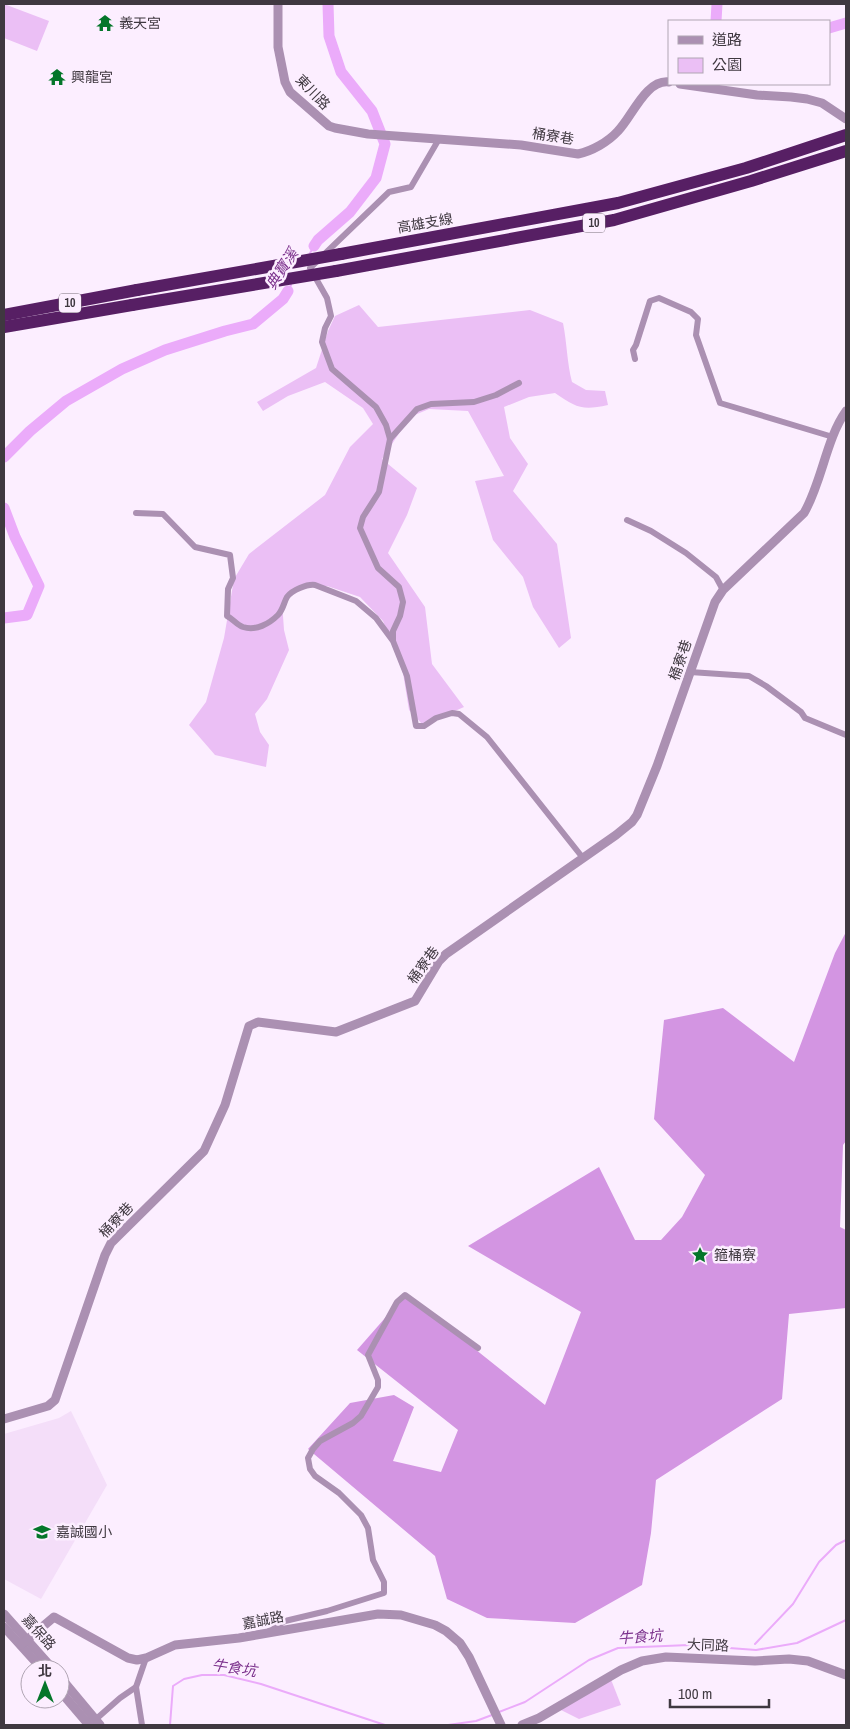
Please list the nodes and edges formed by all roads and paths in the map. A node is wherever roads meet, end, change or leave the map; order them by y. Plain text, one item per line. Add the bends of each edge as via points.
1 (278, 4) edge
2 (668, 82) edge
3 (687, 85) edge
4 (846, 119) edge
5 (846, 135) edge
6 (403, 137) joint
7 (439, 139) junction
8 (846, 151) edge
9 (4, 315) edge
10 (4, 327) edge
11 (634, 358) dead end
12 (520, 383) dead end
13 (846, 411) edge
14 (833, 437) junction
15 (390, 439) junction
16 (136, 513) dead end
17 (627, 520) dead end
18 (723, 590) junction
19 (393, 641) junction
20 (690, 672) junction
21 (846, 735) edge
22 (583, 858) junction
23 (478, 1348) dead end
24 (4, 1419) edge
25 (4, 1614) edge
26 (4, 1626) edge
27 (266, 1633) junction
28 (24, 1643) junction
29 (146, 1658) junction
30 (35, 1659) edge
31 (42, 1659) edge
32 (846, 1675) edge
33 (136, 1687) junction
34 (70, 1692) edge
35 (70, 1701) edge
36 (92, 1724) edge
37 (501, 1724) edge
38 (142, 1725) edge
39 (522, 1725) edge

1 - 6 street, 東川路 via 278,47 281,68 290,92 329,126
2 - 7 street, 桶寮巷 via 655,84 649,89 626,124 587,152 578,154
3 - 4 street via 757,95 791,96 822,104
5 - 9 highway, 高雄支線 / 10, bridge via 746,168 618,203
6 - 7 street, 桶寮巷
7 - 15 street via 411,187 389,192 310,268 327,298 331,316 322,342 332,368 376,407
8 - 10 highway, 10, bridge via 614,220
11 - 14 street via 632,350 650,301 659,298 692,312 698,319 696,335 720,403
12 - 15 street via 474,402 430,404 418,409
13 - 14 street, 桶寮巷
14 - 18 street, 桶寮巷 via 804,513
15 - 19 street via 379,492 362,517 360,528 378,568 399,587 403,602
16 - 19 street via 163,514 195,547 230,555 233,578 228,589 227,616 241,627 256,629 279,614 288,595 308,584 315,584 356,601 376,618
17 - 18 street via 651,530 686,553 716,577
18 - 20 street, 桶寮巷 via 715,602
19 - 22 street via 408,676 416,726 424,726 452,713 459,714 487,737
20 - 21 street via 749,676 805,718
20 - 22 street, 桶寮巷 via 637,814 632,822
22 - 24 street, 桶寮巷 via 446,954 439,960 415,1001 336,1032 258,1022 249,1026 225,1105 204,1151 111,1243 105,1254 55,1400 48,1406
23 - 27 street via 406,1295 397,1302 368,1356 378,1387 361,1416 320,1441 308,1458 315,1476 339,1493 361,1515 384,1582 384,1593 285,1621
25 - 28 street, 嘉保路
26 - 28 street, 嘉保路
27 - 29 street, 嘉誠路 via 175,1645
27 - 37 street, 嘉誠路 via 378,1614 401,1615 423,1621 446,1631 460,1643
28 - 29 street via 54,1617 128,1658
28 - 30 street, 嘉保路
28 - 31 street, 嘉保路
29 - 33 street
32 - 39 street, 大同路 via 808,1661 652,1658 621,1670
33 - 36 street
33 - 38 street
34 - 36 street
35 - 36 street

